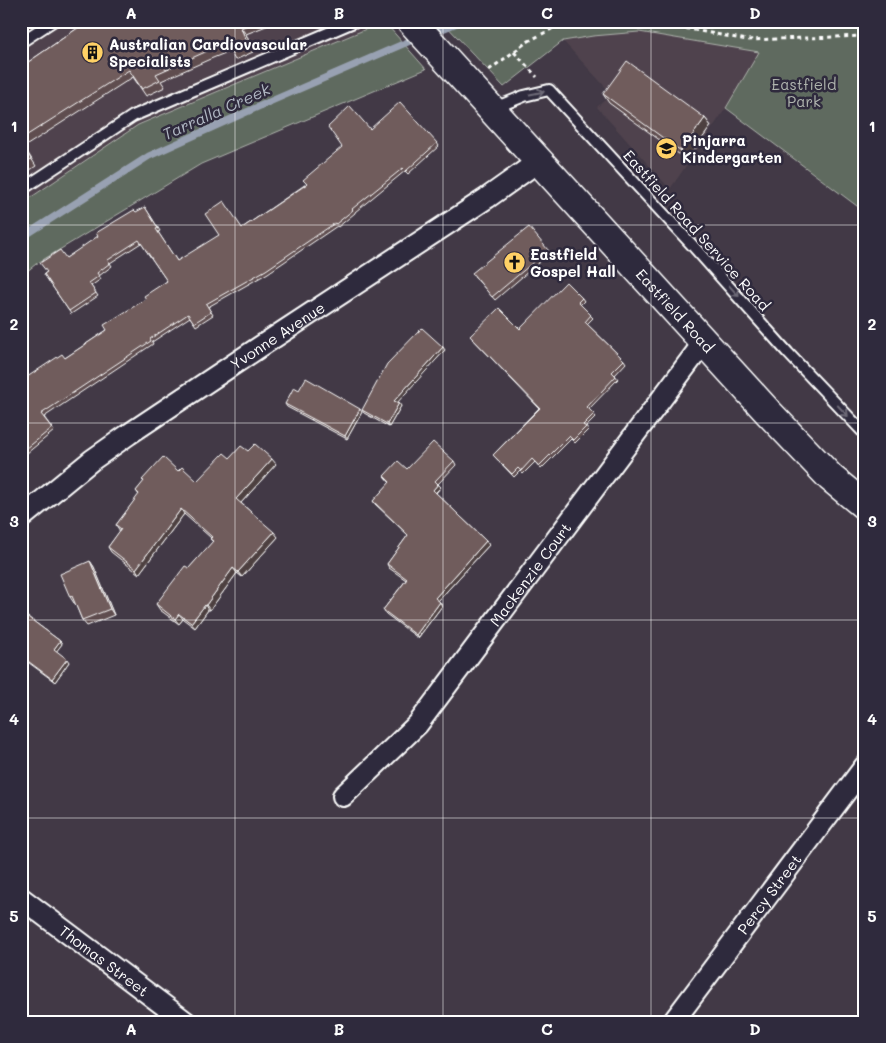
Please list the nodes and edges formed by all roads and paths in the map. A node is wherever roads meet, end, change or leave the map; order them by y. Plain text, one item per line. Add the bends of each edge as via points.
1 (53, 21) edge
2 (356, 21) edge
3 (411, 21) edge
4 (619, 21) edge
5 (646, 21) edge
6 (865, 36) edge
7 (21, 42) edge
8 (549, 90) junction
9 (492, 109) junction
10 (539, 161) junction
11 (21, 190) edge
12 (704, 342) junction
13 (865, 434) edge
14 (865, 506) edge
15 (21, 518) edge
16 (865, 766) edge
17 (343, 796) dead end
18 (21, 898) edge
19 (186, 1022) edge
20 (673, 1022) edge

1 - 7 lane
2 - 11 lane via 133,116
3 - 9 main road, Eastfield Road
4 - 8 path via 560,25 514,52
5 - 6 path via 747,40
9 -> 8 lane
8 -> 13 lane, Eastfield Road Service Road
9 - 10 main road, Eastfield Road
10 - 12 main road, Eastfield Road
10 - 15 street, Yvonne Avenue via 488,198 129,434
12 - 14 main road, Eastfield Road via 831,478
12 - 17 street, Mackenzie Court via 418,724
16 - 20 street, Percy Street
18 - 19 street, Thomas Street

